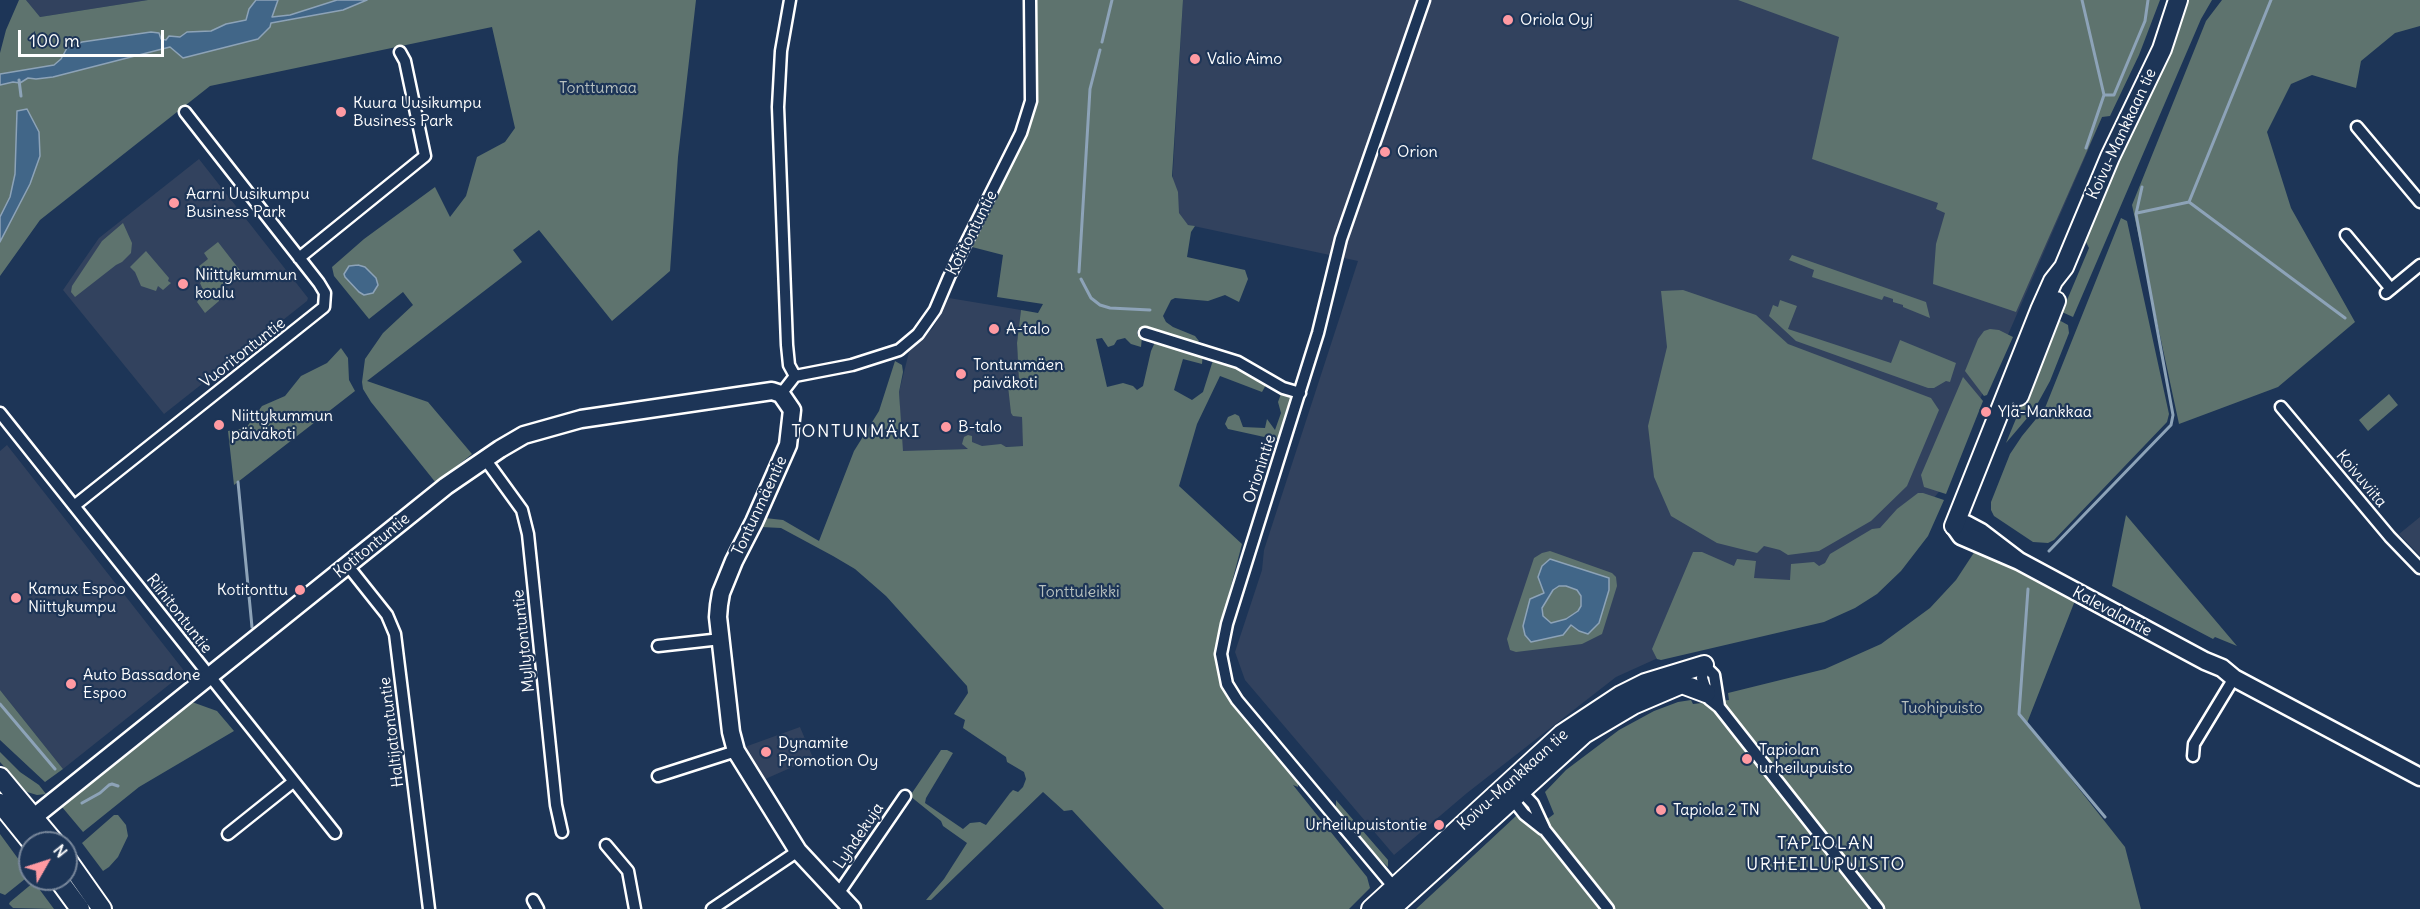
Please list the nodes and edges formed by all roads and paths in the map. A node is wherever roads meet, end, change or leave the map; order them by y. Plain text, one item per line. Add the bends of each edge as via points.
1 (790, 0) edge
2 (1030, 0) edge
3 (1424, 0) edge
4 (2178, 0) edge
5 (400, 52) dead end
6 (185, 112) dead end
7 (2358, 127) dead end
8 (2420, 202) edge
9 (2346, 235) dead end
10 (299, 258) junction
11 (2420, 265) edge
12 (1145, 333) dead end
13 (795, 376) junction
14 (1300, 393) junction
15 (781, 394) junction
16 (2281, 407) dead end
17 (0, 413) edge
18 (485, 459) junction
19 (74, 506) junction
20 (1960, 529) joint
21 (348, 566) junction
22 (2420, 568) edge
23 (720, 639) junction
24 (658, 646) dead end
25 (1704, 665) junction
26 (208, 676) junction
27 (2234, 678) junction
28 (1712, 700) junction
29 (736, 751) junction
30 (2193, 756) dead end
31 (658, 776) dead end
32 (0, 777) edge
33 (2420, 777) edge
34 (293, 782) junction
35 (1513, 791) junction
36 (905, 796) dead end
37 (0, 803) edge
38 (28, 822) junction
39 (30, 831) edge
40 (40, 831) edge
41 (562, 832) dead end
42 (335, 833) dead end
43 (228, 834) dead end
44 (606, 846) dead end
45 (798, 851) junction
46 (78, 875) edge
47 (67, 891) edge
48 (838, 894) junction
49 (1396, 898) edge
50 (80, 909) edge
51 (102, 909) edge
52 (429, 909) edge
53 (635, 909) edge
54 (712, 909) edge
55 (852, 909) edge
56 (1371, 909) edge
57 (1608, 909) edge
58 (1878, 909) edge

1 - 13 street via 781,51 778,107 787,345 789,365
2 - 13 street, Kotitontuntie via 1031,101 1012,153 935,310 918,334 899,350 852,365
3 - 14 street, Orionintie via 1341,239
4 - 20 main road, Koivu-Mankkaan tie via 2169,33 2110,157 2064,267 2052,315
5 - 10 street via 426,156
6 - 10 street, Vuoritontuntie
7 - 8 street
9 - 11 street via 2389,291
10 - 19 street, Vuoritontuntie via 325,293 324,307
12 - 14 street via 1238,362
13 - 15 street
14 - 49 street, Orionintie via 1227,624 1222,664 1227,684 1237,700
15 - 18 street, Kotitontuntie via 764,391 581,419 524,435
15 - 23 street, Tontunmäentie via 792,414 788,445 721,593
16 - 22 street, Koivuviita
17 - 19 street, Riihitontuntie
18 - 21 street, Kotitontuntie
18 - 41 street, Myllytontuntie via 522,510 528,534
19 - 26 street, Riihitontuntie
20 - 27 street, Kalevalantie via 2227,670
21 - 26 street, Kotitontuntie
21 - 52 street, Haltijatontuntie via 387,615 395,634
23 - 24 street
23 - 29 street, Tontunmäentie
25 - 28 street via 1702,678
25 - 28 street via 1714,675
25 - 35 main road, Koivu-Mankkaan tie via 1645,683 1621,695 1562,734
26 - 34 street, Riihitontuntie
26 - 38 street, Kotitontuntie
27 - 30 street via 2194,744
27 - 33 street, Kalevalantie
28 - 35 main road, Koivu-Mankkaan tie via 1682,684 1657,693 1606,718
28 - 58 street
29 - 31 street
29 - 45 street, Tontunmäentie
32 - 38 main road
34 - 42 street, Riihitontuntie
34 - 43 street
35 - 49 main road, Koivu-Mankkaan tie
35 - 57 street via 1524,814 1545,830
36 - 48 street, Lyhdekuja
37 - 38 main road
38 - 39 main road
38 - 40 main road
44 - 53 street via 628,871
45 - 48 street, Tontunmäentie
45 - 54 street
46 - 51 main road
47 - 50 main road
48 - 55 street, Tontunmäentie
49 - 56 main road, Koivu-Mankkaan tie

